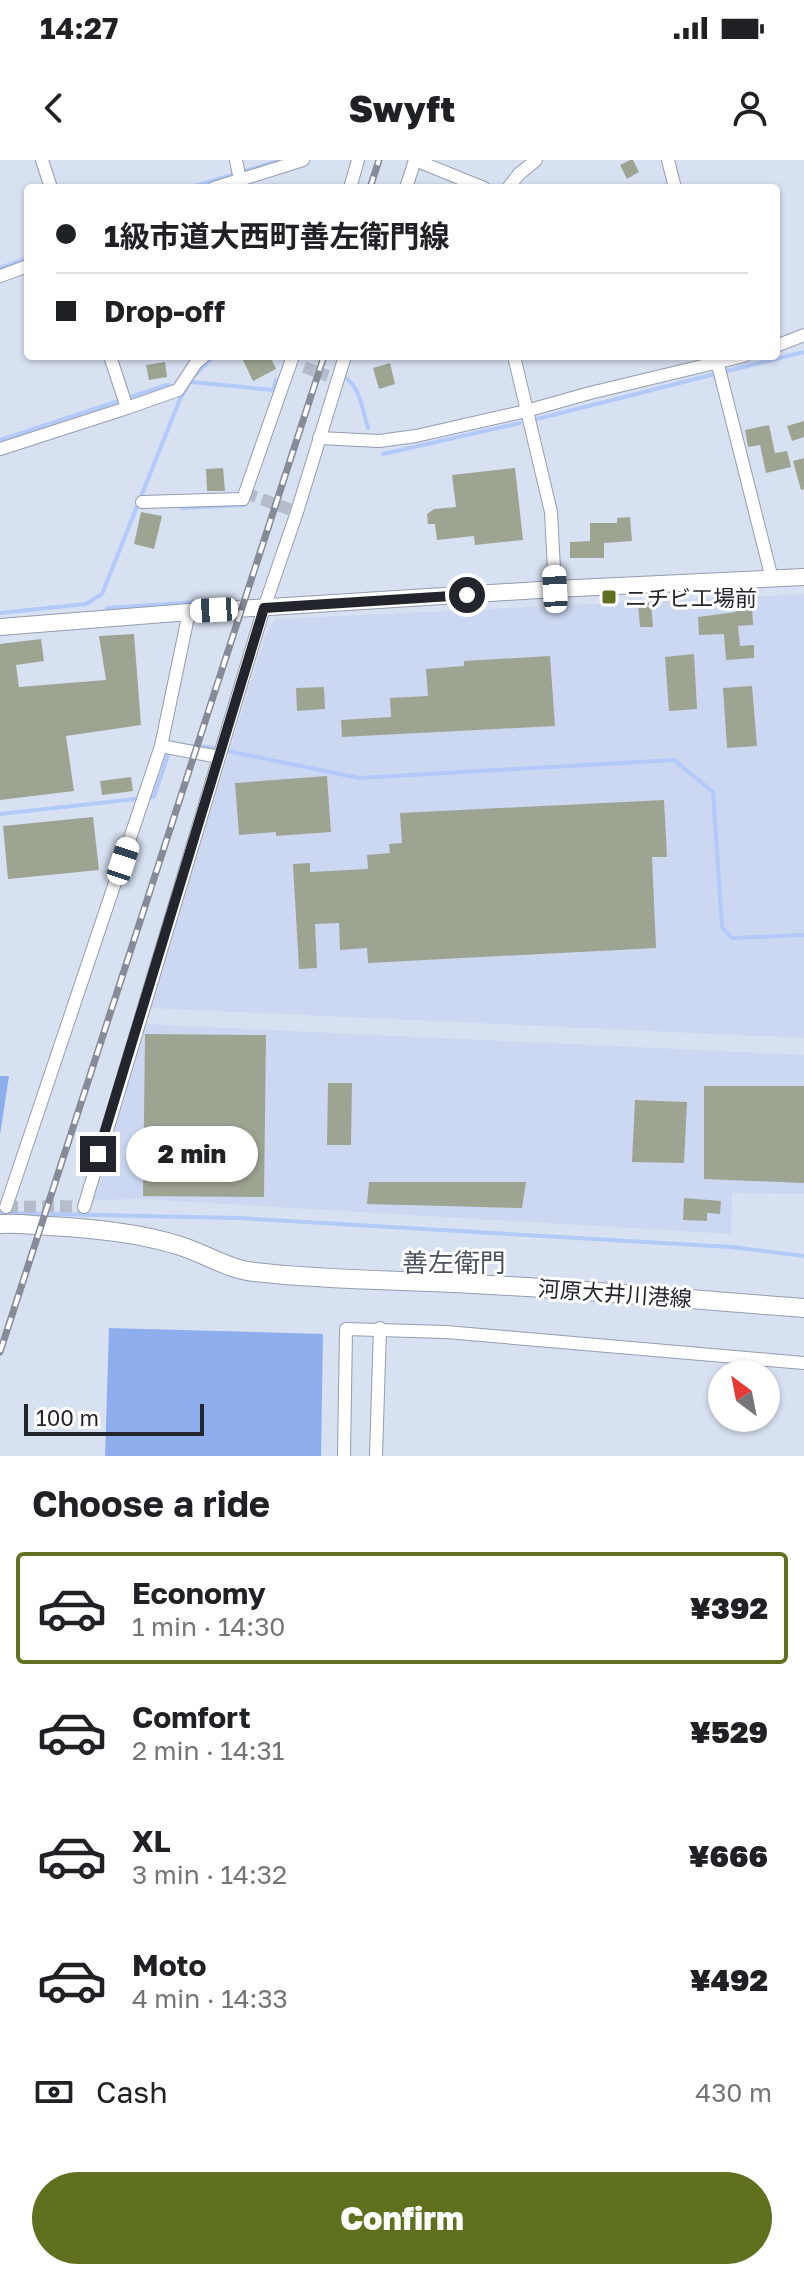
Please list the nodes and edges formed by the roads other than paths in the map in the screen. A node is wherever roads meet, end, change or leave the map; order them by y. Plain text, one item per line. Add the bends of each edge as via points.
1 (42, 160) edge
2 (236, 160) edge
3 (303, 160) edge
4 (358, 160) edge
5 (536, 160) edge
6 (668, 160) edge
7 (240, 180) junction
8 (50, 184) edge
9 (228, 184) edge
10 (351, 184) edge
11 (407, 184) edge
12 (474, 184) edge
13 (511, 184) edge
14 (674, 184) edge
15 (24, 267) edge
16 (0, 276) edge
17 (804, 335) edge
18 (780, 344) edge
19 (111, 360) edge
20 (199, 360) edge
21 (343, 360) edge
22 (515, 360) edge
23 (717, 360) edge
24 (296, 362) edge
25 (127, 408) junction
26 (526, 411) junction
27 (319, 438) junction
28 (0, 449) edge
29 (142, 502) dead end
30 (804, 577) edge
31 (772, 579) junction
32 (555, 589) junction
33 (264, 608) junction
34 (189, 612) junction
35 (0, 627) edge
36 (161, 746) junction
37 (219, 757) junction
38 (84, 1207) dead end
39 (3, 1215) edge
40 (804, 1308) edge
41 (380, 1328) junction
42 (804, 1363) edge
43 (344, 1456) edge
44 (376, 1456) edge

1 - 8 street
2 - 7 street
3 - 7 street
4 - 10 street
5 - 13 street
6 - 14 street
7 - 9 street
11 - 12 street via 415,160
15 - 16 street
17 - 18 street
19 - 25 street
20 - 25 street via 178,390
21 - 27 street via 333,377
22 - 26 street
23 - 26 street
23 - 31 street
24 - 29 street via 243,499
25 - 28 street
26 - 27 street via 379,441
26 - 32 street via 551,512
27 - 33 street
30 - 31 street
31 - 32 street
32 - 33 street
33 - 34 street
33 - 37 street
34 - 35 street
34 - 36 street
36 - 37 street
36 - 39 street
37 - 38 street
39 - 40 main road, 河原大井川港線 via 172,1243 251,1272
41 - 42 street
41 - 43 street via 346,1329
41 - 44 street

